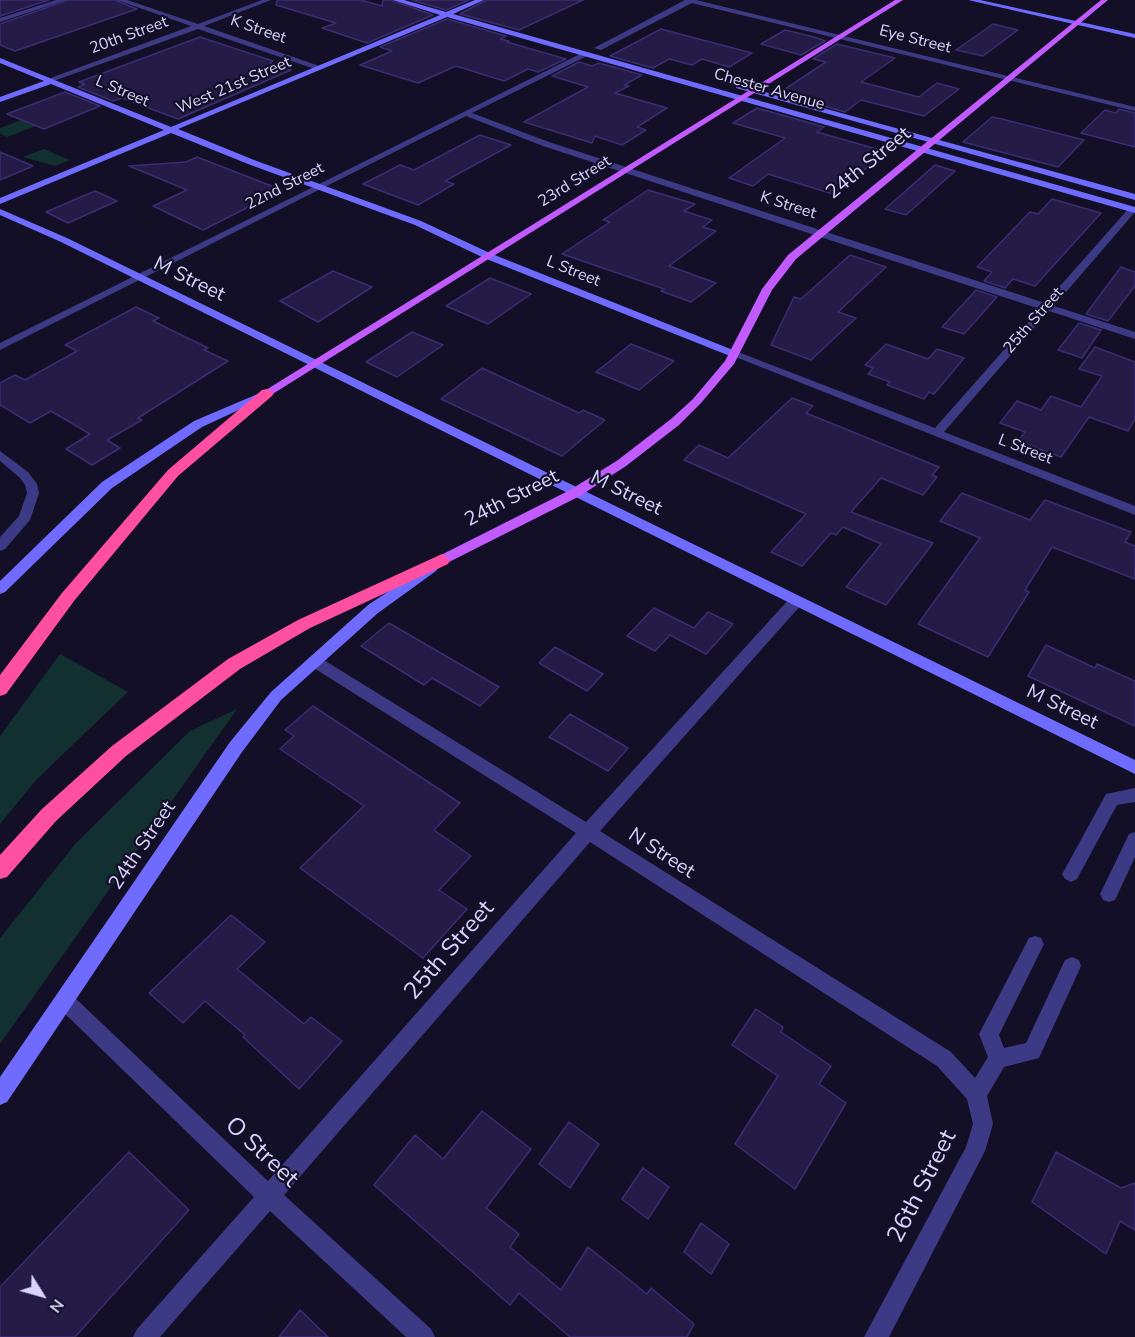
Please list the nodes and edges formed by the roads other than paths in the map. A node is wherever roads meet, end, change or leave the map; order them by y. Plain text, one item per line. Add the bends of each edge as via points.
1 (63, 0) edge
2 (120, 0) edge
3 (268, 0) edge
4 (396, 0) edge
5 (427, 0) edge
6 (481, 0) edge
7 (691, 0) edge
8 (900, 0) edge
9 (971, 0) edge
10 (1105, 0) edge
11 (459, 9) junction
12 (446, 14) junction
13 (0, 20) edge
14 (1077, 23) junction
15 (200, 26) junction
16 (1135, 36) edge
17 (840, 37) junction
18 (598, 48) junction
19 (584, 54) junction
20 (0, 60) edge
21 (643, 60) dead end
22 (318, 67) junction
23 (1010, 78) junction
24 (51, 81) junction
25 (732, 84) dead end
26 (754, 90) junction
27 (742, 98) junction
28 (0, 100) edge
29 (1135, 109) edge
30 (466, 114) junction
31 (169, 130) junction
32 (933, 141) junction
33 (922, 149) junction
34 (626, 170) junction
35 (1044, 184) junction
36 (320, 186) junction
37 (1135, 197) edge
38 (0, 201) edge
39 (1134, 210) edge
40 (0, 212) edge
41 (821, 232) junction
42 (488, 256) junction
43 (138, 278) junction
44 (1047, 307) junction
45 (1135, 336) edge
46 (0, 347) edge
47 (734, 354) junction
48 (313, 364) junction
49 (267, 393) junction
50 (936, 434) junction
51 (0, 455) edge
52 (575, 493) junction
53 (1135, 511) edge
54 (0, 546) edge
55 (441, 560) junction
56 (0, 589) edge
57 (796, 601) junction
58 (314, 661) junction
59 (0, 689) edge
60 (1135, 768) edge
61 (1135, 795) edge
62 (588, 832) junction
63 (1135, 839) edge
64 (0, 870) edge
65 (1071, 874) dead end
66 (1109, 894) dead end
67 (1035, 944) dead end
68 (1072, 966) dead end
69 (66, 1002) junction
70 (998, 1059) junction
71 (976, 1094) junction
72 (0, 1095) edge
73 (269, 1196) junction
74 (146, 1337) edge
75 (423, 1337) edge
76 (876, 1337) edge

1 - 13 street
2 - 15 street, K Street
3 - 15 street, 20th Street
4 - 12 street, Chester Avenue
5 - 11 street
6 - 11 street, West 21st Street
7 - 17 street, Eye Street
7 - 18 street
8 - 17 main road, 23rd Street
9 - 14 street
10 - 14 main road, 24th Street
11 - 12 street, West 21st Street
11 - 18 street
12 - 19 street, Chester Avenue
12 - 22 street, West 21st Street
14 - 16 street
14 - 23 main road, 24th Street
15 - 22 street, K Street
15 - 24 street, 20th Street
17 - 23 street, Eye Street
17 - 26 main road, 23rd Street
18 - 21 street
19 - 27 street, Chester Avenue
19 - 30 street, 22nd Street
20 - 24 street, L Street
22 - 31 street, West 21st Street
23 - 29 street, Eye Street
23 - 32 main road, 24th Street
24 - 28 street, 20th Street
24 - 31 street, L Street
25 - 26 street, Chester Avenue
26 - 27 main road, 23rd Street
26 - 32 street, Chester Avenue
27 - 33 street, Chester Avenue
27 - 34 main road, 23rd Street
30 - 34 street, K Street
30 - 36 street, 22nd Street
31 - 36 street, L Street
31 - 38 street, West 21st Street
32 - 33 main road, 24th Street
32 - 37 street, Chester Avenue
33 - 35 street, Chester Avenue
33 - 41 main road, 24th Street
34 - 41 street, K Street
34 - 42 main road, 23rd Street
35 - 37 street
35 - 39 street, Chester Avenue
36 - 42 street, L Street via 418,223
36 - 43 street, 22nd Street
39 - 44 street, 25th Street
40 - 43 street, M Street
41 - 44 street, K Street
41 - 47 main road, 24th Street via 777,274
42 - 47 street, L Street
42 - 48 main road, 23rd Street
43 - 46 street, 22nd Street
43 - 48 street, M Street
44 - 45 street, K Street
44 - 50 street, 25th Street
47 - 50 street, L Street
47 - 52 main road, 24th Street via 675,422
48 - 49 main road, 23rd Street
48 - 52 street, M Street
49 - 56 street via 198,424 107,485
49 - 59 highway via 172,472 68,597
50 - 53 street, L Street
51 - 54 street via 31,484 31,502 25,517
52 - 55 main road, 24th Street
52 - 57 street, M Street
55 - 58 street, 24th Street via 373,609
55 - 64 highway via 304,624 234,664 119,751 49,815
57 - 60 street, M Street
57 - 62 street, 25th Street
58 - 62 street, N Street
58 - 69 street, 24th Street via 276,696 236,747
61 - 65 street via 1112,799
62 - 71 street, N Street via 944,1059
62 - 73 street, 25th Street
63 - 66 street
67 - 70 street via 990,1034
68 - 70 street via 1032,1051
69 - 72 street, 24th Street
69 - 73 street, O Street
70 - 71 street
71 - 76 street, 26th Street via 983,1124 975,1150
73 - 74 street, 25th Street
73 - 75 street, O Street

